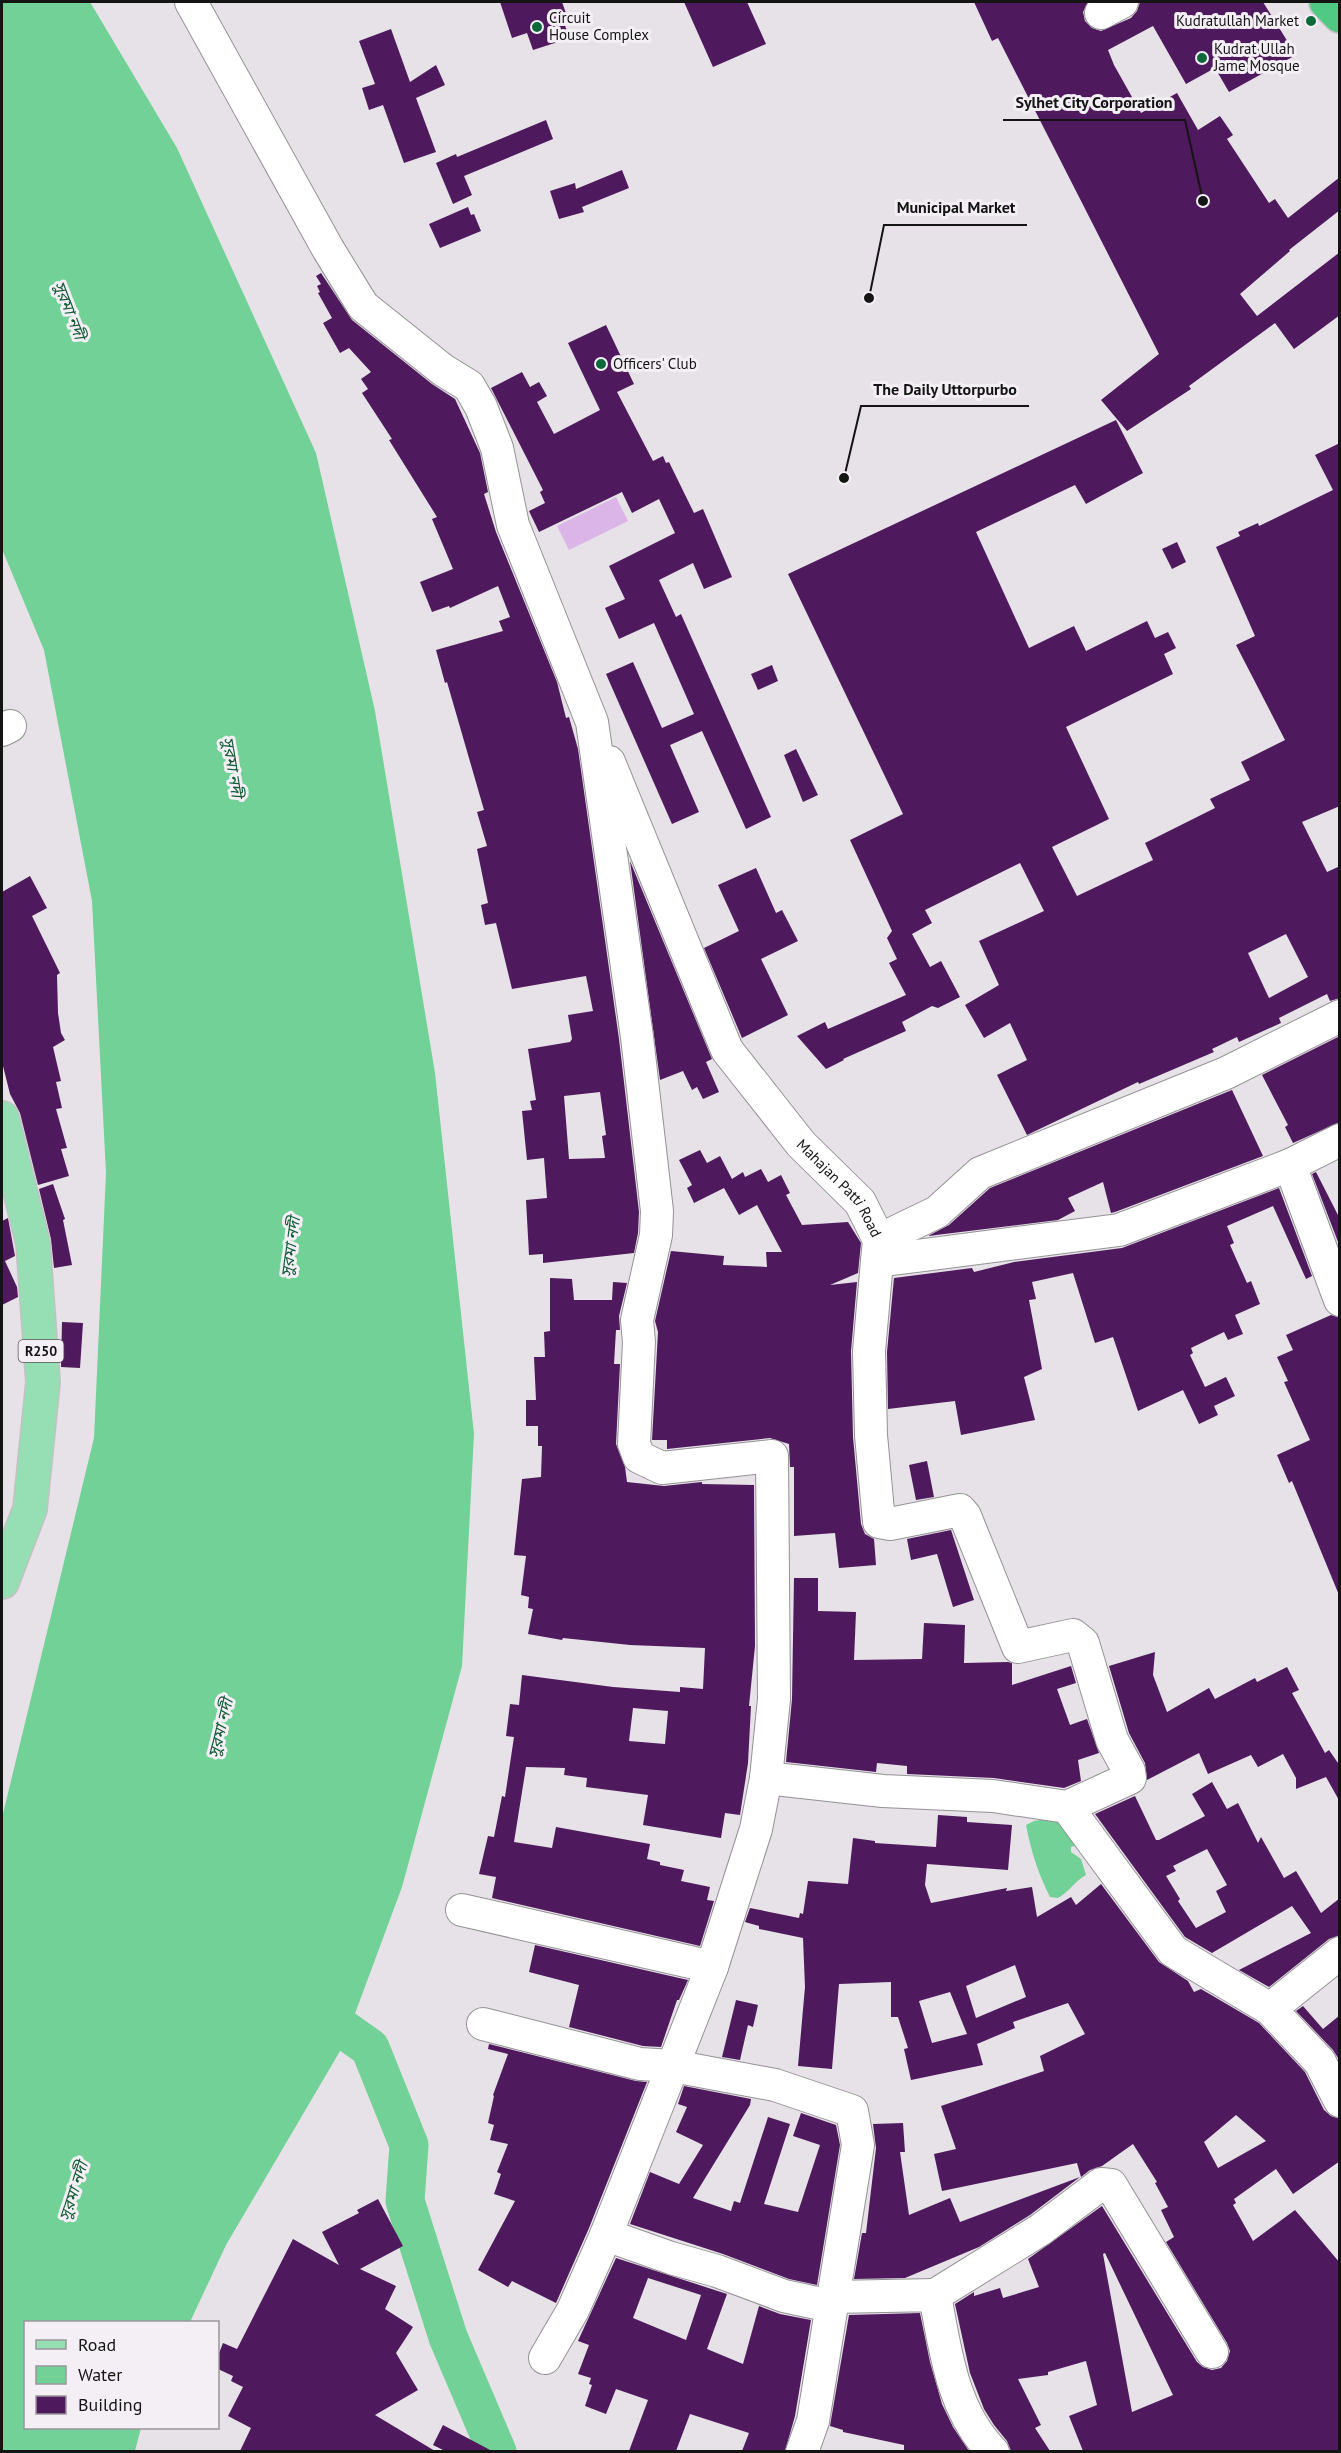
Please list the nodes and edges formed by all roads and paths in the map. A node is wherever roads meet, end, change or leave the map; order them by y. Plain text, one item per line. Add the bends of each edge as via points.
1 (191, 2) edge
2 (1326, 2) edge
3 (1340, 16) edge
4 (592, 722) junction
5 (1340, 1016) edge
6 (2, 1118) edge
7 (1340, 1140) edge
8 (1290, 1165) junction
9 (10, 1192) edge
10 (878, 1250) junction
11 (1340, 1300) edge
12 (5, 1563) edge
13 (766, 1778) junction
14 (1067, 1807) junction
15 (462, 1910) dead end
16 (1340, 1953) edge
17 (712, 1967) junction
18 (1270, 2009) junction
19 (483, 2024) dead end
20 (673, 2066) junction
21 (1340, 2101) edge
22 (606, 2235) junction
23 (934, 2295) junction
24 (832, 2302) junction
25 (1212, 2352) dead end
26 (545, 2358) dead end
27 (802, 2451) edge
28 (993, 2451) edge

1 - 4 street via 363,306 469,386 481,407 497,448 513,525
2 - 3 highway
4 - 10 street, Mahajan Patti Road via 727,1050 801,1144 860,1202
4 - 13 street via 637,1037 657,1211 637,1320 634,1444 639,1457 662,1468 772,1456 774,1699
5 - 10 street via 1226,1073 980,1173 937,1212
6 - 9 main road, R250
7 - 8 street, Mahajan Patti Road
8 - 10 street, Mahajan Patti Road via 1119,1230
8 - 11 street
9 - 12 main road, R250 via 33,1242 43,1382 30,1509
10 - 14 street via 869,1351 879,1522 890,1524 960,1510 1018,1647 1073,1635 1083,1643 1112,1740 1130,1778
13 - 14 street via 883,1791 993,1796
13 - 17 street via 756,1828
14 - 18 street via 1173,1951
15 - 17 street
16 - 18 street
17 - 20 street
18 - 21 street via 1320,2062
19 - 20 street via 640,2064
20 - 22 street
20 - 24 street via 775,2085 852,2111 858,2145
22 - 24 street via 784,2296
22 - 26 street via 573,2310
23 - 24 street
23 - 25 street via 1040,2230 1101,2184 1111,2185
23 - 28 street via 947,2359 965,2415
24 - 27 street via 813,2421

